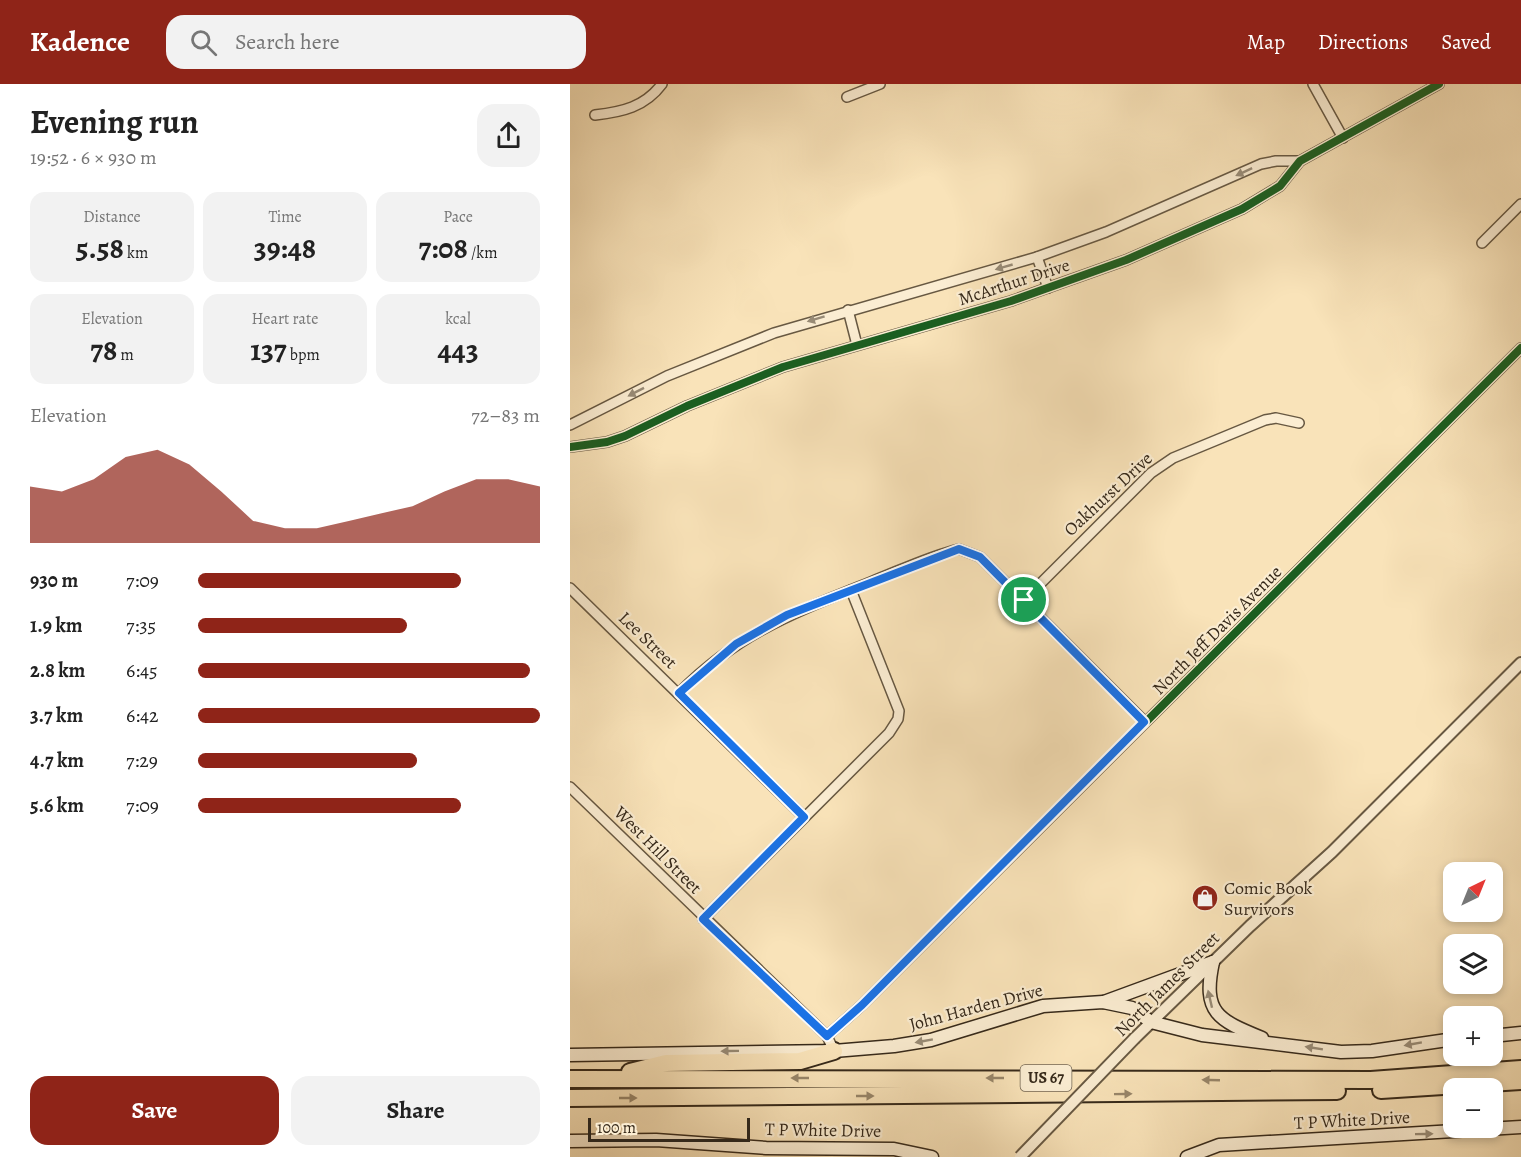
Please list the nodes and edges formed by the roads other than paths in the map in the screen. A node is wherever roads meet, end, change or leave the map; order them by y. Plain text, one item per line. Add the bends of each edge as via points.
1 (662, 84) edge
2 (880, 84) edge
3 (1313, 84) edge
4 (1439, 84) edge
5 (847, 97) dead end
6 (595, 115) dead end
7 (1343, 138) junction
8 (1300, 161) junction
9 (1521, 204) edge
10 (1482, 243) dead end
11 (1037, 257) junction
12 (1048, 288) junction
13 (848, 310) junction
14 (857, 345) junction
15 (1521, 348) edge
16 (1299, 423) dead end
17 (570, 425) edge
18 (570, 447) edge
19 (570, 588) edge
20 (851, 590) junction
21 (1024, 600) junction
22 (1521, 663) edge
23 (679, 693) junction
24 (1144, 722) junction
25 (570, 787) edge
26 (804, 817) junction
27 (703, 919) junction
28 (1213, 962) junction
29 (1103, 1002) junction
30 (1151, 1022) junction
31 (1521, 1034) edge
32 (1503, 1035) edge
33 (1443, 1041) edge
34 (1272, 1042) junction
35 (830, 1043) junction
36 (570, 1055) edge
37 (1521, 1069) edge
38 (570, 1079) edge
39 (588, 1079) junction
40 (1521, 1081) edge
41 (570, 1098) edge
42 (1521, 1127) edge
43 (570, 1141) edge
44 (932, 1157) edge
45 (1020, 1157) edge
46 (1187, 1157) edge

1 - 6 street via 636,107
2 - 5 street
3 - 7 street
4 - 7 street, McArthur Drive
7 - 8 street, McArthur Drive
8 -> 11 street, McArthur Drive via 1261,164 1106,232
8 - 12 street, McArthur Drive via 1280,186 1242,209 1126,260
9 - 10 street
11 - 12 street
11 -> 13 street, McArthur Drive
12 - 14 street, McArthur Drive
13 - 14 street
13 -> 17 street, McArthur Drive via 708,358
14 - 18 street, McArthur Drive via 761,374 625,436
15 - 24 street, North Jeff Davis Avenue
16 - 21 street, Oakhurst Drive via 1265,420 1167,461 1109,513
19 - 23 street, Lee Street
20 - 21 street via 959,549 980,557
20 - 23 street via 751,634
20 - 26 street via 899,711 898,718 889,733
21 - 24 street
22 - 28 street, North James Street via 1332,852
23 - 26 street, Lee Street
24 - 35 street, North Jeff Davis Avenue via 862,1005
25 - 27 street, West Hill Street
26 - 27 street
27 - 35 street, West Hill Street
28 - 29 main road
28 - 30 street, North James Street
34 -> 28 main road via 1233,1026 1213,1010 1208,984
29 - 30 main road, John Harden Drive via 1131,1008
29 -> 35 main road, John Harden Drive via 1043,1006 931,1040
30 - 34 main road, John Harden Drive via 1218,1038
30 - 45 street, North James Street, bridge
31 - 32 main road
33 -> 34 main road, John Harden Drive via 1341,1052
35 -> 36 main road, John Harden Drive
35 - 39 highway via 800,1061 666,1063
37 -> 39 highway, US 67 via 1360,1080
38 - 39 highway, US 67
41 -> 40 highway, US 67 via 1295,1093
46 -> 42 main road, T P White Drive via 1219,1145
43 - 44 main road, T P White Drive via 656,1140 766,1148 894,1149

